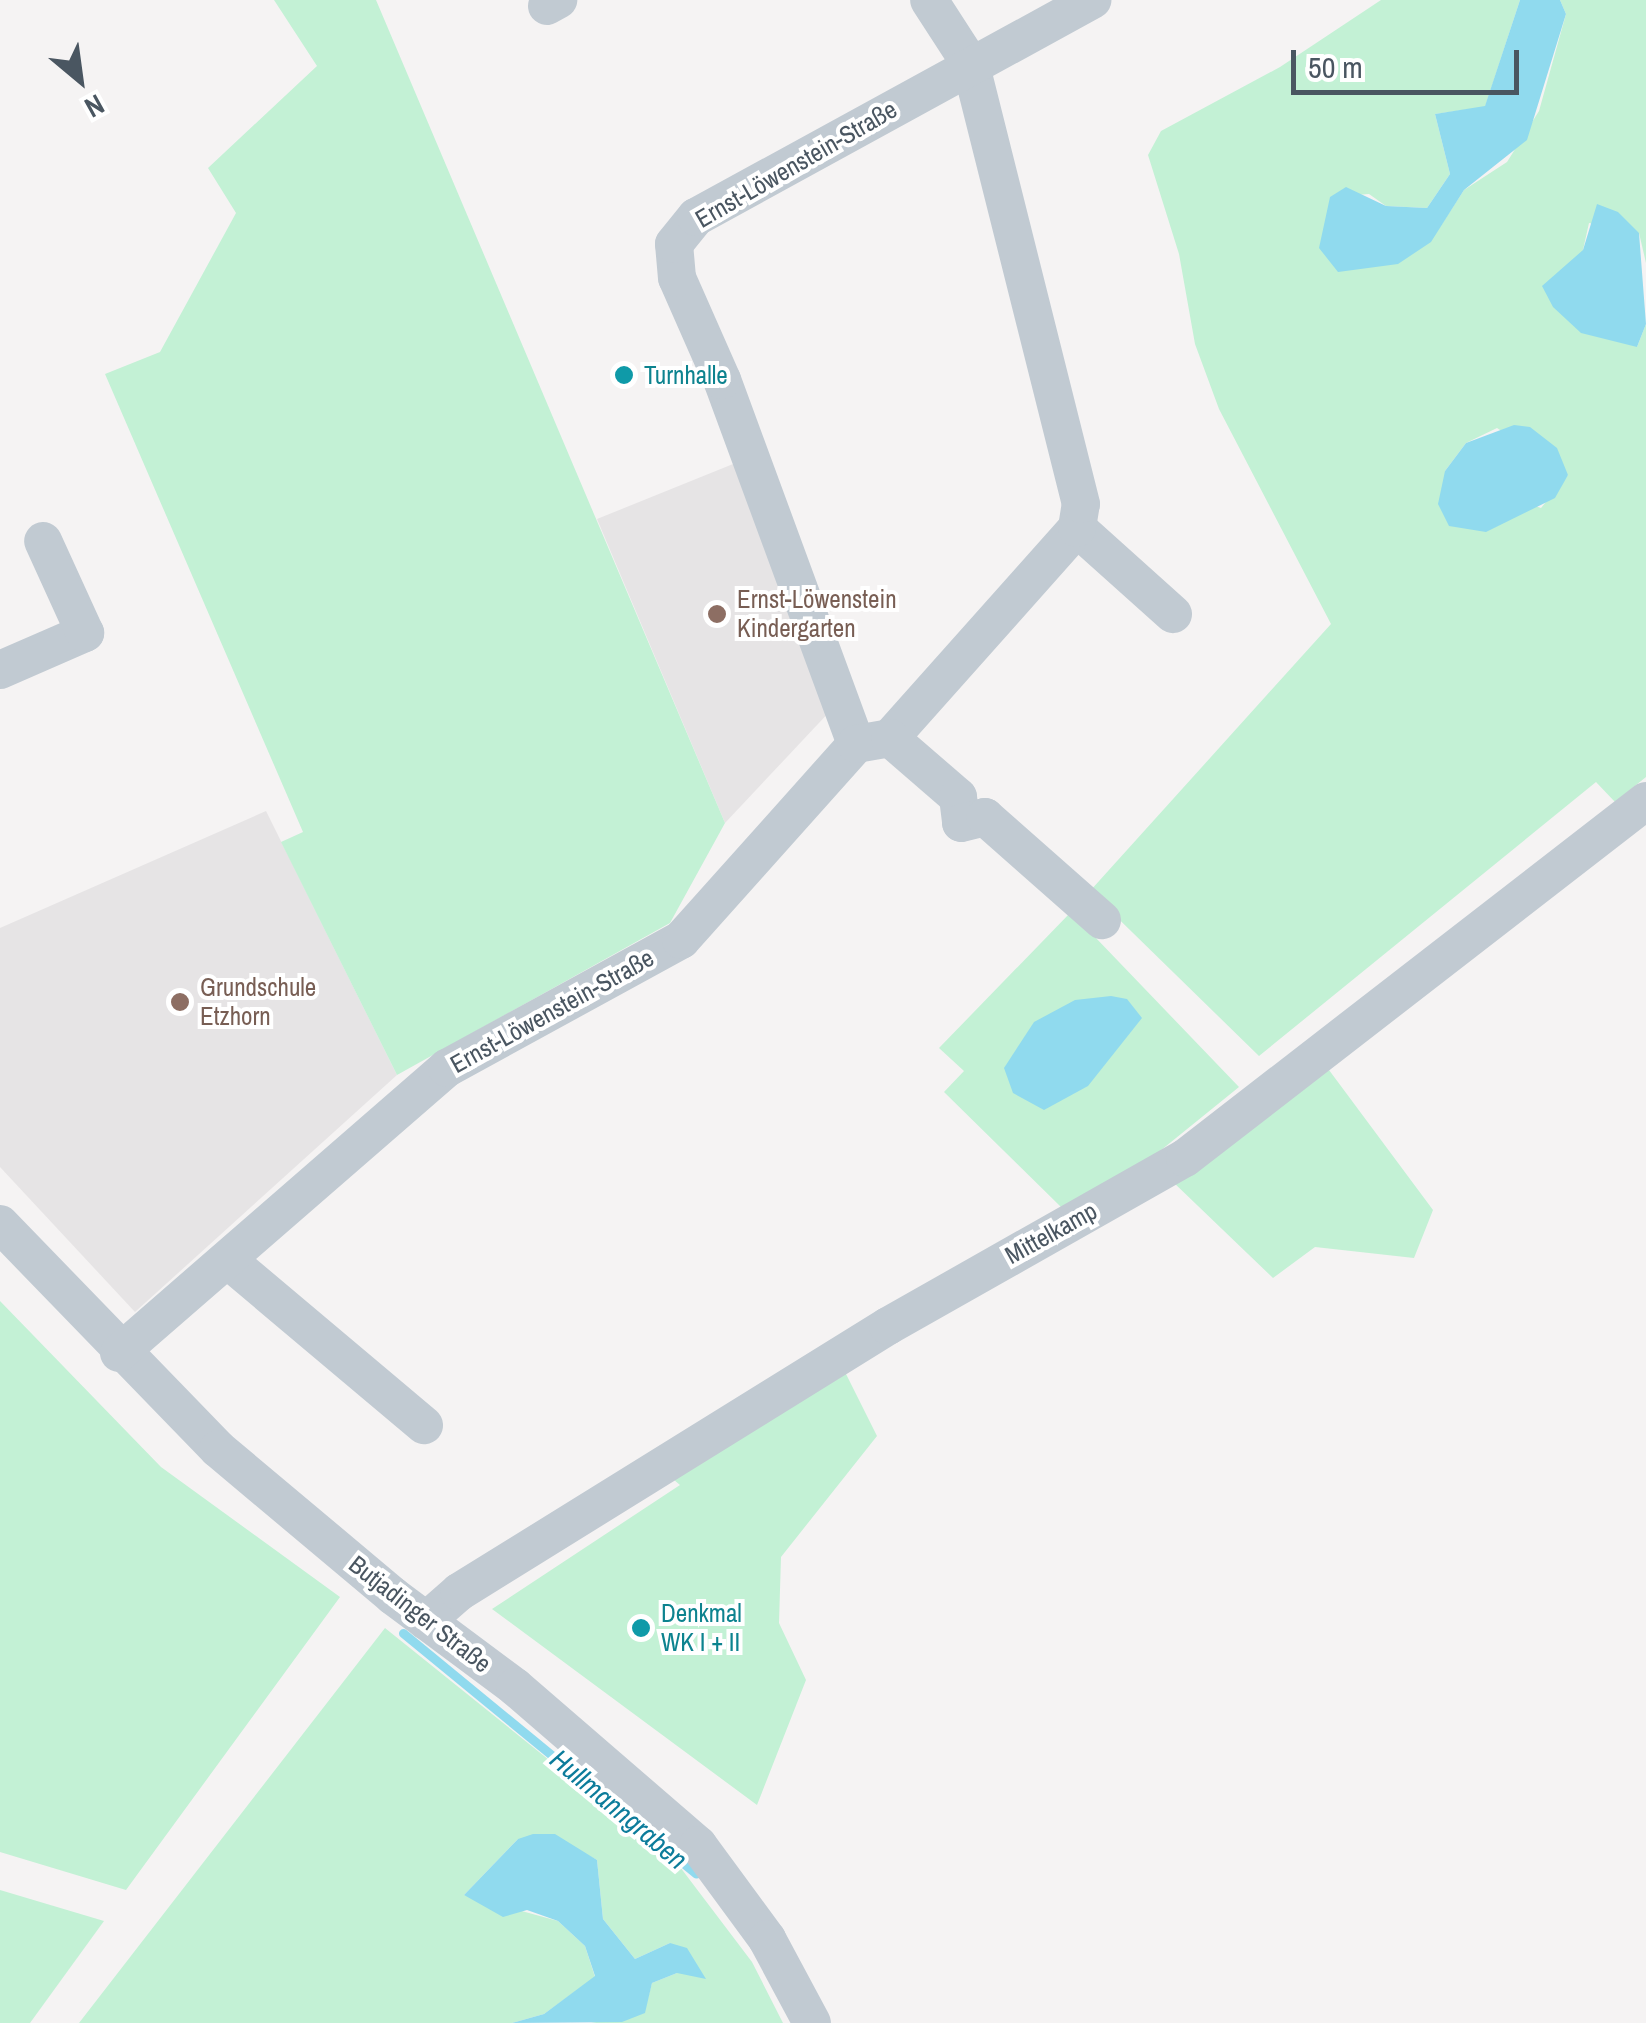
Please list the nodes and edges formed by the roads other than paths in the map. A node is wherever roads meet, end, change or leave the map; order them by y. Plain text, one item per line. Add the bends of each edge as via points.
1 (929, 0) edge
2 (1092, 0) edge
3 (971, 65) junction
4 (1077, 528) junction
5 (42, 541) dead end
6 (1173, 614) dead end
7 (0, 670) edge
8 (873, 741) junction
9 (1646, 801) edge
10 (1102, 920) dead end
11 (0, 1224) edge
12 (229, 1261) junction
13 (119, 1353) junction
14 (424, 1425) dead end
15 (426, 1621) junction
16 (812, 2023) edge

1 - 3 street
2 - 3 street, Ernst-Löwenstein-Straße
3 - 4 street via 1081,504
3 - 8 street, Ernst-Löwenstein-Straße via 696,217 674,244 677,278
4 - 6 street
4 - 8 street, Ernst-Löwenstein-Straße
5 - 7 street via 85,633
8 - 10 street, Ernst-Löwenstein-Straße via 958,797 961,823 985,818
8 - 12 street, Ernst-Löwenstein-Straße via 681,940 447,1068
9 - 15 street, Mittelkamp via 1186,1158 888,1326 459,1592
11 - 13 street, Butjadinger Straße
12 - 13 street, Ernst-Löwenstein-Straße
12 - 14 street
13 - 15 street, Butjadinger Straße via 218,1449
15 - 16 street, Butjadinger Straße via 558,1722 698,1845 767,1938

